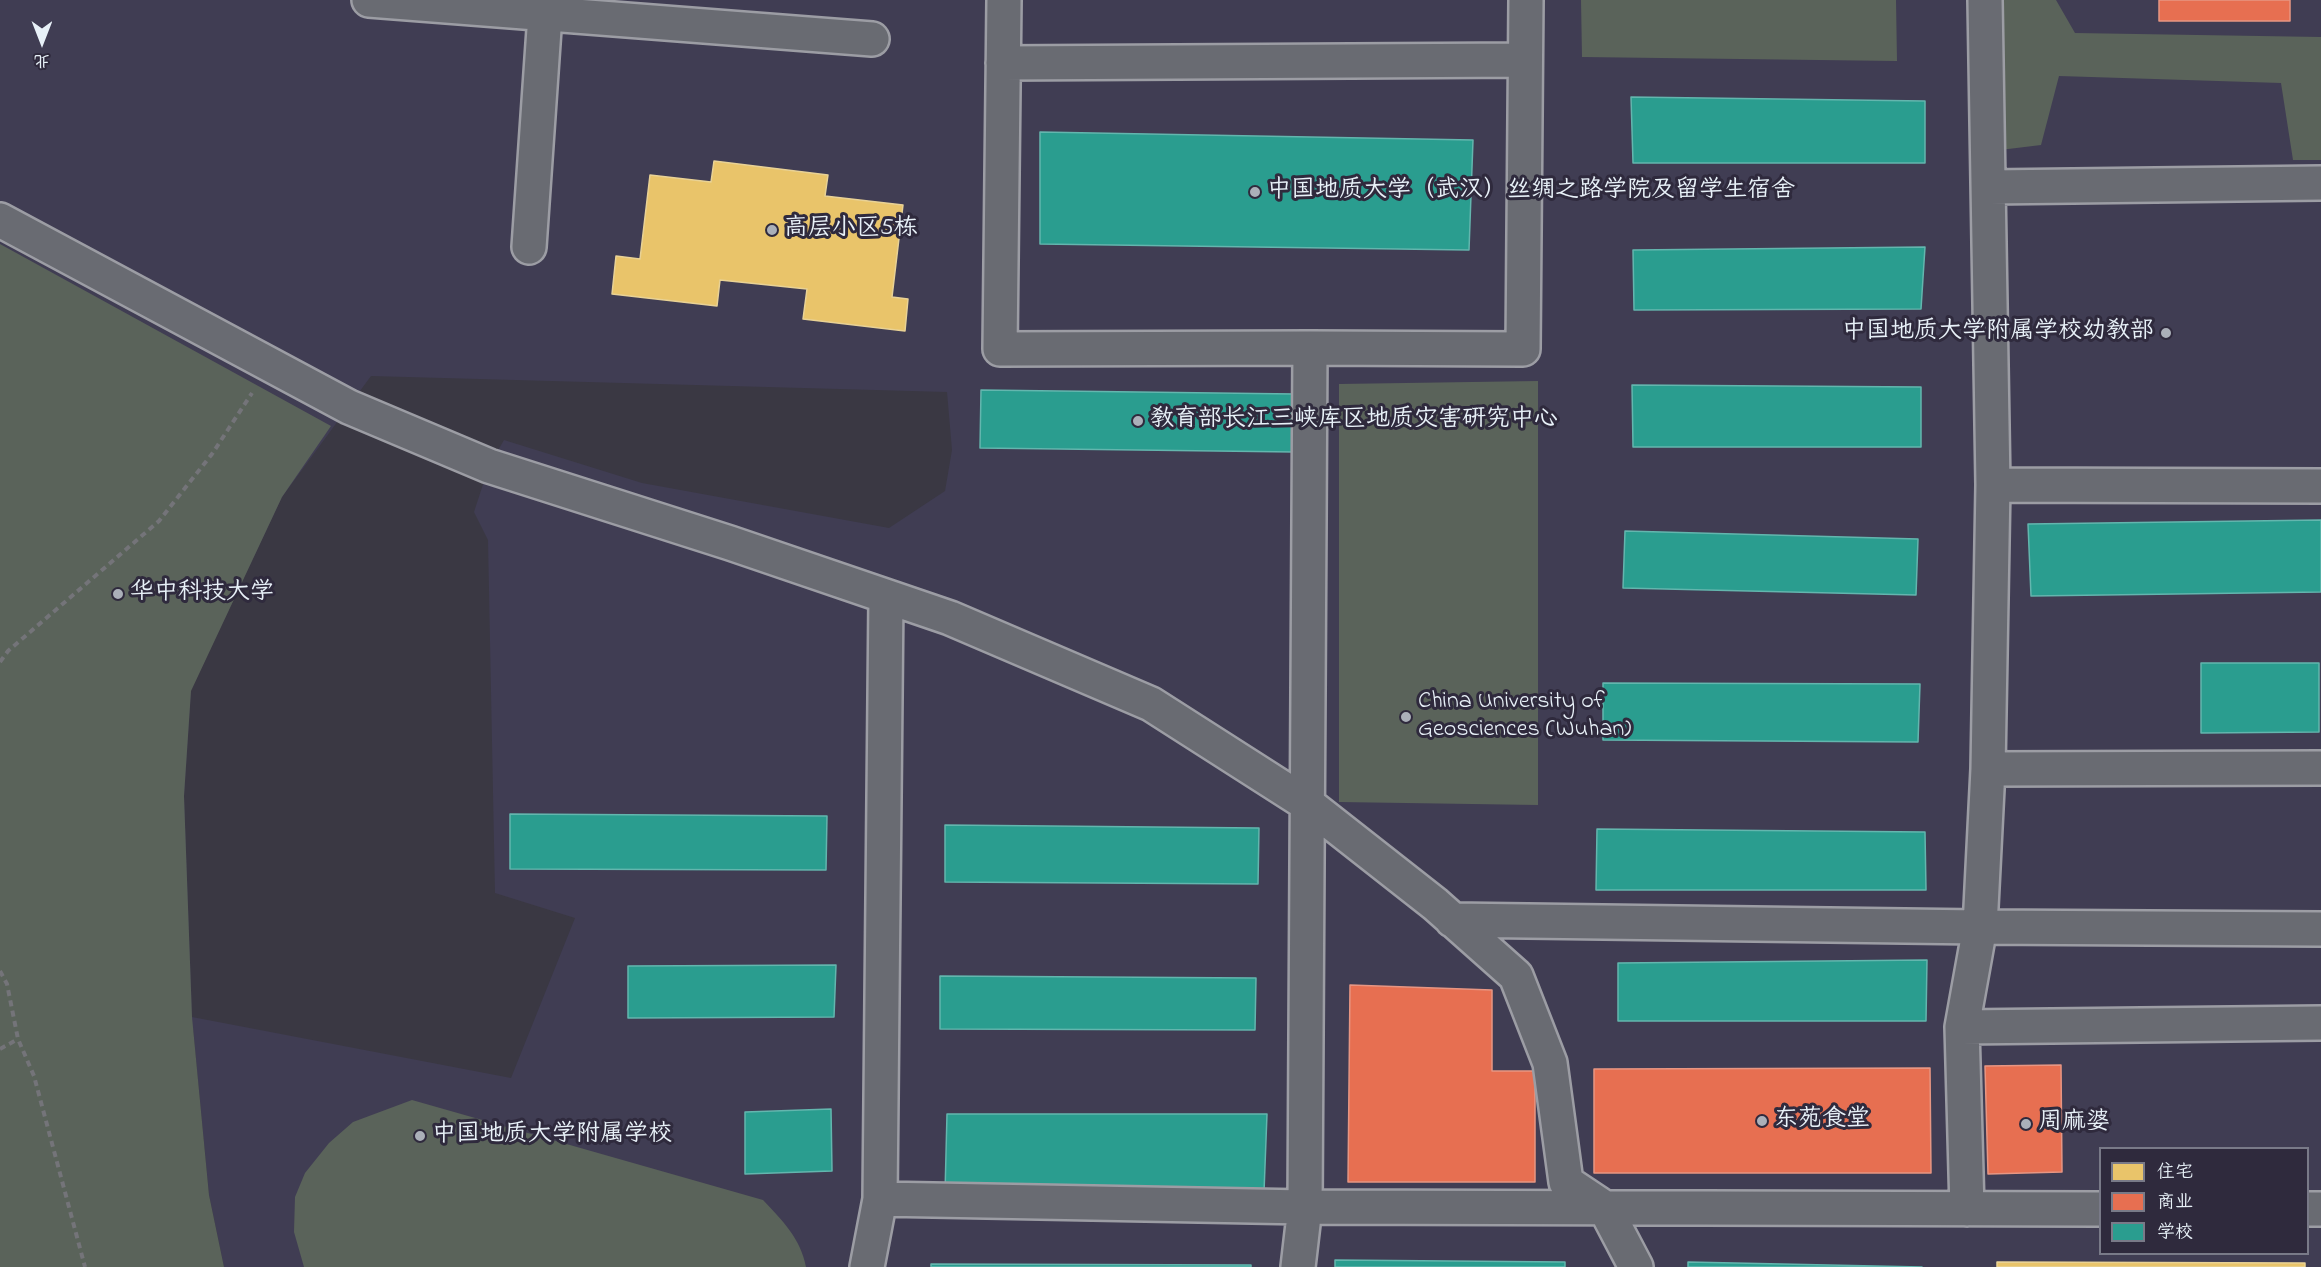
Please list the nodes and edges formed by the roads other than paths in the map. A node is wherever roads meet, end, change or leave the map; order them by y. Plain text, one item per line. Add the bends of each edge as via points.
1 (369, 0) edge
2 (1004, 0) edge
3 (1526, 0) edge
4 (1985, 0) edge
5 (546, 7) edge
6 (872, 39) dead end
7 (1525, 60) junction
8 (1003, 63) junction
9 (2321, 183) edge
10 (1990, 187) junction
11 (0, 220) edge
12 (529, 247) dead end
13 (1310, 348) junction
14 (1993, 485) junction
15 (2321, 486) edge
16 (886, 597) junction
17 (2321, 768) edge
18 (1988, 769) junction
19 (1309, 805) junction
20 (1452, 920) junction
21 (1980, 927) junction
22 (2321, 929) edge
23 (2321, 1023) edge
24 (1962, 1028) junction
25 (880, 1199) junction
26 (1305, 1207) junction
27 (1605, 1208) junction
28 (1967, 1209) junction
29 (2099, 1209) edge
30 (867, 1267) edge
31 (1298, 1267) edge
32 (1636, 1267) edge

1 - 5 street
2 - 8 street
3 - 7 street
4 - 10 street
5 - 6 street
5 - 12 street
7 - 8 street
7 - 13 street via 1523,349
8 - 13 street via 1000,349
9 - 10 street
10 - 14 street
11 - 16 street via 349,407 489,466
13 - 19 street
14 - 15 street
14 - 18 street
16 - 19 street via 950,618 1151,704
16 - 25 street
17 - 18 street
18 - 21 street
19 - 20 street
19 - 26 street
20 - 21 street
20 - 27 street via 1516,976 1550,1063 1566,1182
21 - 22 street
21 - 24 street
23 - 24 street
24 - 28 street
25 - 26 street
25 - 30 street
26 - 27 street
26 - 31 street
27 - 28 street
27 - 32 street
28 - 29 street

